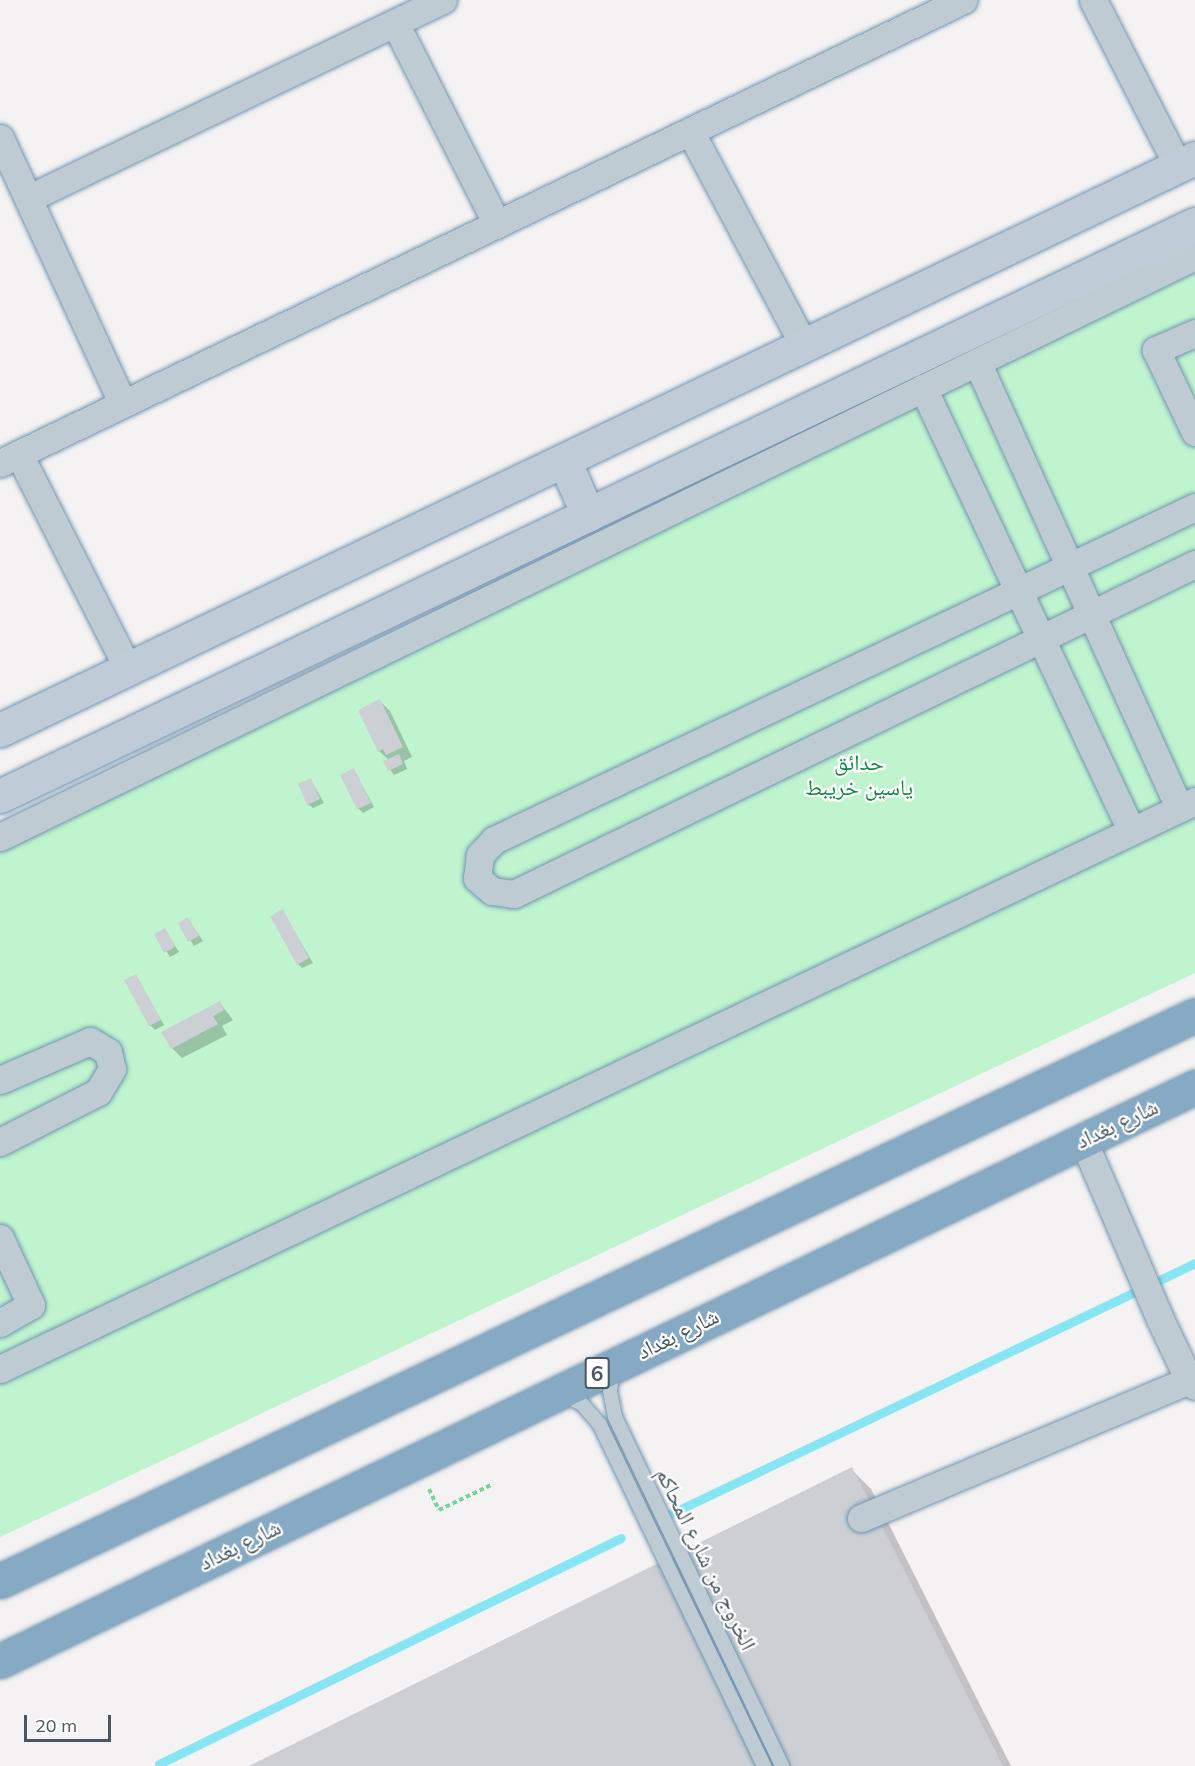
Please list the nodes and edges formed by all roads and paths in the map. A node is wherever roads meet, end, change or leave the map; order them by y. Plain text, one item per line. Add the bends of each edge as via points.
1 (443, 0) edge
2 (963, 0) edge
3 (1093, 0) edge
4 (395, 23) junction
5 (690, 131) junction
6 (0, 138) edge
7 (1186, 162) edge
8 (28, 198) junction
9 (497, 224) junction
10 (1195, 224) edge
11 (1195, 256) edge
12 (1195, 333) edge
13 (804, 345) junction
14 (977, 362) junction
15 (923, 388) junction
16 (123, 404) junction
17 (1195, 432) edge
18 (10, 458) edge
19 (564, 460) junction
20 (1195, 507) edge
21 (588, 515) junction
22 (1195, 564) edge
23 (1069, 567) junction
24 (1018, 591) junction
25 (1091, 614) junction
26 (1041, 639) junction
27 (128, 669) junction
28 (0, 730) edge
29 (0, 796) edge
30 (1187, 805) edge
31 (1131, 831) junction
32 (0, 837) edge
33 (1195, 1014) edge
34 (0, 1080) edge
35 (1195, 1087) edge
36 (1083, 1140) junction
37 (0, 1142) edge
38 (0, 1238) edge
39 (0, 1323) edge
40 (614, 1365) junction
41 (0, 1369) edge
42 (1192, 1383) edge
43 (556, 1393) junction
44 (493, 1484) dead end
45 (439, 1510) dead end
46 (861, 1518) dead end
47 (0, 1581) edge
48 (0, 1661) edge
49 (764, 1766) edge
50 (782, 1766) edge

1 - 4 street
2 - 5 street
3 - 7 street
4 - 8 street
4 - 9 street
5 - 9 street
5 - 13 street
6 - 8 street
7 - 13 street
8 - 16 street
9 - 16 street
10 - 21 street
11 - 14 street
12 - 17 street via 1156,350
13 - 19 street
14 - 15 street
14 - 23 street
15 - 24 street
15 - 32 street
16 - 18 street
18 - 27 street
19 - 21 street
19 - 27 street
20 - 23 street
21 - 29 street
22 - 25 street
23 - 24 street
23 - 25 street
24 - 26 street
24 - 26 street via 494,840 480,855 477,878 492,891 514,894
25 - 26 street
25 - 30 street
26 - 31 street
27 - 28 street
30 - 31 street
31 - 41 street
33 - 47 highway
34 - 37 street via 90,1041 108,1052 112,1069 98,1092
35 - 36 highway, شارع بغداد / 6
36 - 40 highway, شارع بغداد / 6
36 - 42 street via 1160,1319
38 - 39 street via 32,1305
40 - 43 highway, شارع بغداد / 6
40 - 50 lane, الخروج من شارع المحاكم via 610,1391 615,1417
42 - 46 street
43 - 48 highway, شارع بغداد / 6
43 - 49 lane via 582,1404 600,1425
44 - 45 path

